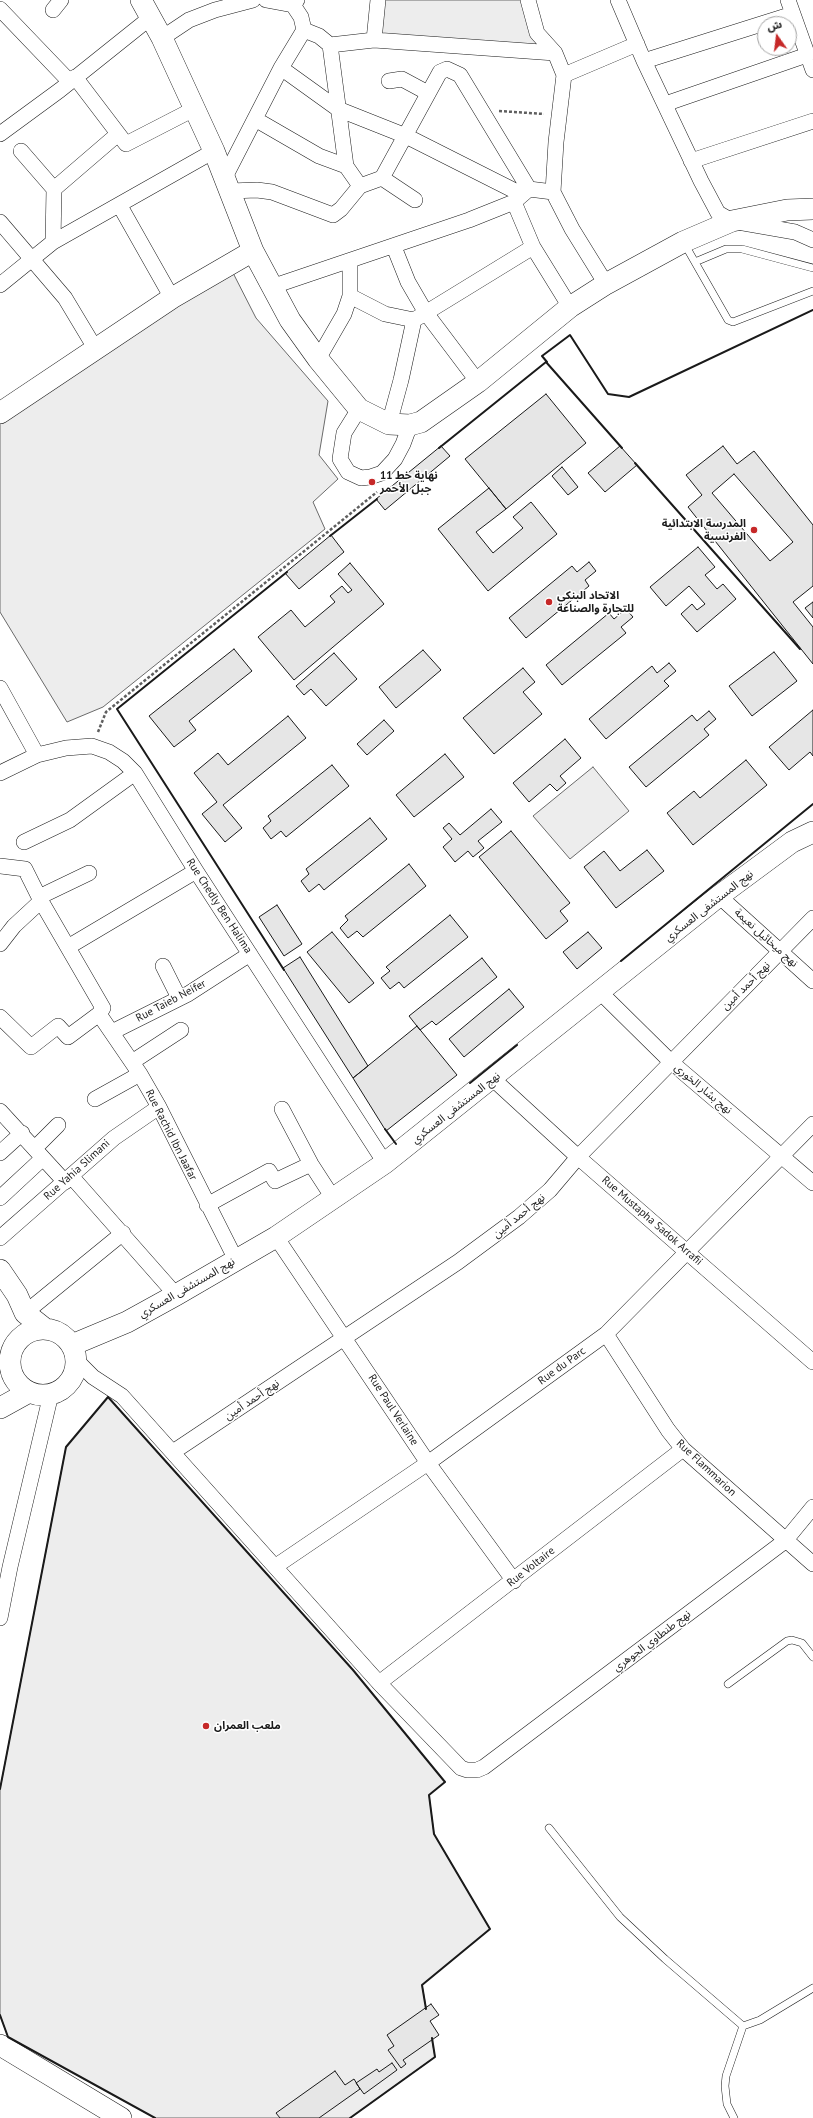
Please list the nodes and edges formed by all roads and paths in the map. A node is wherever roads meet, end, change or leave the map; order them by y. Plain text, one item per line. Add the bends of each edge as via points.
1 (253, 0) edge
2 (266, 0) edge
3 (378, 0) edge
4 (528, 0) edge
5 (618, 0) edge
6 (788, 0) edge
7 (295, 2) edge
8 (0, 9) edge
9 (145, 9) edge
10 (793, 14) junction
11 (304, 30) junction
12 (162, 38) junction
13 (374, 40) junction
14 (637, 44) junction
15 (330, 45) junction
16 (443, 45) junction
17 (555, 53) junction
18 (807, 55) junction
19 (644, 61) junction
20 (281, 68) junction
21 (447, 69) junction
22 (813, 70) edge
23 (564, 75) junction
24 (73, 80) junction
25 (389, 81) dead end
26 (428, 93) junction
27 (665, 104) junction
28 (194, 109) junction
29 (338, 109) junction
30 (483, 110) junction
31 (559, 116) junction
32 (255, 119) junction
33 (813, 121) edge
34 (0, 134) edge
35 (118, 134) junction
36 (406, 136) junction
37 (21, 151) dead end
38 (214, 151) junction
39 (691, 161) junction
40 (346, 166) junction
41 (382, 178) junction
42 (227, 184) junction
43 (360, 186) junction
44 (54, 189) junction
45 (553, 192) junction
46 (521, 195) junction
47 (415, 200) dead end
48 (120, 206) junction
49 (813, 209) edge
50 (732, 221) junction
51 (0, 222) edge
52 (813, 240) edge
53 (53, 242) junction
54 (683, 242) junction
55 (394, 247) junction
56 (533, 247) junction
57 (254, 251) junction
58 (31, 259) junction
59 (350, 262) junction
60 (695, 262) junction
61 (813, 268) edge
62 (606, 284) junction
63 (0, 285) edge
64 (271, 287) junction
65 (813, 291) edge
66 (350, 296) junction
67 (172, 298) junction
68 (570, 307) junction
69 (420, 317) junction
70 (95, 348) junction
71 (318, 359) junction
72 (478, 382) junction
73 (359, 409) junction
74 (0, 413) edge
75 (389, 424) junction
76 (410, 425) junction
77 (382, 473) junction
78 (0, 688) edge
79 (92, 746) junction
80 (37, 755) junction
81 (0, 773) edge
82 (135, 773) junction
83 (813, 832) edge
84 (24, 842) dead end
85 (0, 866) edge
86 (196, 871) junction
87 (89, 873) dead end
88 (719, 896) junction
89 (40, 899) junction
90 (813, 918) edge
91 (0, 944) edge
92 (68, 947) junction
93 (781, 950) junction
94 (250, 954) junction
95 (163, 966) dead end
96 (813, 981) edge
97 (599, 991) junction
98 (179, 998) junction
99 (99, 1014) junction
100 (0, 1017) edge
101 (181, 1030) dead end
102 (112, 1032) junction
103 (671, 1062) junction
104 (136, 1068) junction
105 (493, 1079) junction
106 (95, 1099) dead end
107 (159, 1107) junction
108 (282, 1109) dead end
109 (0, 1111) edge
110 (58, 1124) dead end
111 (813, 1124) edge
112 (22, 1133) junction
113 (0, 1153) edge
114 (39, 1153) junction
115 (782, 1156) junction
116 (578, 1157) junction
117 (385, 1163) junction
118 (311, 1164) junction
119 (68, 1179) junction
120 (813, 1183) edge
121 (0, 1198) edge
122 (333, 1198) junction
123 (207, 1206) junction
124 (123, 1233) junction
125 (276, 1237) junction
126 (0, 1238) edge
127 (688, 1251) junction
128 (236, 1260) junction
129 (0, 1270) edge
130 (176, 1295) junction
131 (25, 1313) junction
132 (44, 1328) junction
133 (606, 1334) junction
134 (345, 1337) junction
135 (75, 1353) junction
136 (813, 1362) edge
137 (29, 1392) junction
138 (51, 1394) junction
139 (0, 1408) edge
140 (683, 1449) junction
141 (173, 1452) junction
142 (428, 1463) junction
143 (813, 1507) edge
144 (785, 1541) junction
145 (813, 1564) edge
146 (5, 1565) edge
147 (276, 1566) junction
148 (514, 1581) junction
149 (0, 1618) edge
150 (813, 1657) edge
151 (380, 1683) junction
152 (728, 1684) dead end
153 (549, 1828) dead end
154 (813, 1988) edge
155 (743, 2026) junction
156 (0, 2046) edge
157 (121, 2118) edge
158 (734, 2118) edge

1 - 12 street via 189,20
2 - 7 street
3 - 13 street
4 - 17 street via 537,33
5 - 14 street
6 - 10 street
7 - 11 street
8 - 24 street
9 - 12 street
9 - 24 street
10 - 18 street
10 - 19 street
11 - 15 street via 319,36
11 - 20 street
12 - 28 street
13 - 15 street
13 - 16 street
14 - 19 street
14 - 23 street
15 - 29 street
16 - 17 street
16 - 21 street
17 - 23 street
18 - 22 street
18 - 27 street
19 - 27 street
20 - 29 street
20 - 32 street
21 - 26 street via 440,72
21 - 30 street via 460,75
23 - 31 street
24 - 34 street
24 - 35 street
25 - 26 street via 402,80
26 - 36 street
27 - 39 street
28 - 35 street via 126,144
28 - 38 street
29 - 36 street
29 - 40 street
30 - 31 path
30 - 46 street
31 - 45 street
32 - 40 street via 319,156
32 - 42 street
33 - 39 street
35 - 44 street
36 - 41 street
36 - 46 street
37 - 44 street
38 - 42 street
38 - 48 street
39 - 50 street via 718,213
40 - 43 street
41 - 43 street
41 - 47 street
42 - 43 street via 272,192 333,215
42 - 57 street
44 - 53 street
45 - 46 street
45 - 62 street via 572,229
46 - 55 street
46 - 56 street
48 - 53 street
48 - 67 street
49 - 50 street via 787,210
50 - 52 street via 795,232
50 - 54 street
51 - 58 street
53 - 58 street
54 - 60 lane
54 - 62 street
55 - 59 street
55 - 69 street
56 - 68 street
56 - 69 street
57 - 64 street
57 - 67 street
58 - 63 street
58 - 70 street via 65,298
59 - 64 street
59 - 66 street
60 - 61 lane via 726,249 742,249
60 - 65 lane via 728,320 733,322
62 - 68 street
64 - 71 street via 290,320
66 - 69 street via 385,314
66 - 71 street via 344,314
67 - 70 street
68 - 72 street
69 - 72 street
69 - 75 street
70 - 74 street
71 - 73 street
72 - 76 street via 421,422
73 - 75 street
73 - 77 street via 344,433 340,458 348,472 361,478
75 - 76 street
76 - 77 street via 395,459
77 - 79 path via 380,490 106,712
78 - 80 street
79 - 80 street, Rue Chedly Ben Halima via 66,748
79 - 82 street, Rue Chedly Ben Halima via 109,752
80 - 81 street, Rue Chedly Ben Halima
82 - 84 street via 70,820
82 - 86 street, Rue Chedly Ben Halima
83 - 88 street, نهج المستشفى العسكري via 792,842
85 - 89 street via 25,869
86 - 92 street
86 - 94 street, Rue Chedly Ben Halima
87 - 89 street
88 - 93 street, نهج ميخائيل نعيمة
88 - 97 street, نهج المستشفى العسكري
89 - 91 street
89 - 92 street
90 - 93 street, نهج أحمد أمين
92 - 99 street via 103,1008
93 - 96 street, نهج ميخائيل نعيمة
93 - 103 street, نهج أحمد أمين
94 - 98 street, Rue Taieb Neifer
94 - 117 street, Rue Chedly Ben Halima
95 - 98 street
97 - 103 street, نهج بشار الخوري
97 - 105 street, نهج المستشفى العسكري
98 - 102 street, Rue Taieb Neifer
99 - 100 street via 68,1037 58,1026 31,1047
99 - 102 street, Rue Rachid Ibn Jaafar
101 - 104 street
102 - 104 street, Rue Rachid Ibn Jaafar
103 - 115 street, نهج بشار الخوري
103 - 116 street, نهج أحمد أمين
104 - 106 street
104 - 107 street, Rue Rachid Ibn Jaafar
105 - 116 street, Rue Mustapha Sadok Arrafii
105 - 117 street, نهج المستشفى العسكري
107 - 119 street, Rue Yahia Slimani via 114,1138
107 - 123 street, Rue Rachid Ibn Jaafar
108 - 118 street
109 - 112 street
110 - 114 street
111 - 115 street, Rue du Parc
112 - 113 street
112 - 114 street
114 - 119 street
114 - 121 street
115 - 120 street, نهج بشار الخوري
115 - 127 street, Rue du Parc
116 - 127 street, Rue Mustapha Sadok Arrafii
116 - 134 street, نهج أحمد أمين via 550,1190 519,1217 458,1262
117 - 122 street, نهج المستشفى العسكري
118 - 122 street
118 - 123 street via 275,1181 269,1171
119 - 124 street
119 - 126 street, Rue Yahia Slimani
122 - 125 street, نهج المستشفى العسكري
123 - 128 street, Rue Rachid Ibn Jaafar
124 - 130 street
124 - 131 street
125 - 128 street, نهج المستشفى العسكري
125 - 134 street, Rue Paul Verlaine
127 - 133 street, Rue du Parc
127 - 136 street, Rue Mustapha Sadok Arrafii
128 - 130 street, نهج المستشفى العسكري
129 - 131 street via 17,1295
130 - 135 street, نهج المستشفى العسكري
131 - 132 street
132 - 135 street via 66,1336
132 - 137 street via 31,1330 20,1337 12,1348 12,1373 19,1384
133 - 140 street, Rue Flammarion
133 - 142 street, Rue du Parc
134 - 141 street, نهج أحمد أمين
134 - 142 street, Rue Paul Verlaine
135 - 138 street via 76,1372 62,1390
135 - 141 street via 93,1377 122,1396
137 - 138 street
137 - 139 street
138 - 146 street
140 - 144 street, Rue Flammarion
140 - 148 street, Rue Voltaire
141 - 147 street
142 - 147 street, Rue du Parc
142 - 148 street, Rue Paul Verlaine
143 - 144 street, نهج طنطاوي الجوهري
144 - 145 street, Rue Flammarion
144 - 151 street, نهج طنطاوي الجوهري via 484,1767 476,1770 461,1768
146 - 149 street
147 - 151 street
148 - 151 street, Rue Voltaire
150 - 152 lane via 802,1643 787,1641
153 - 155 lane via 620,1917
154 - 155 lane via 760,2020
155 - 158 lane via 725,2086 727,2104
156 - 157 street

